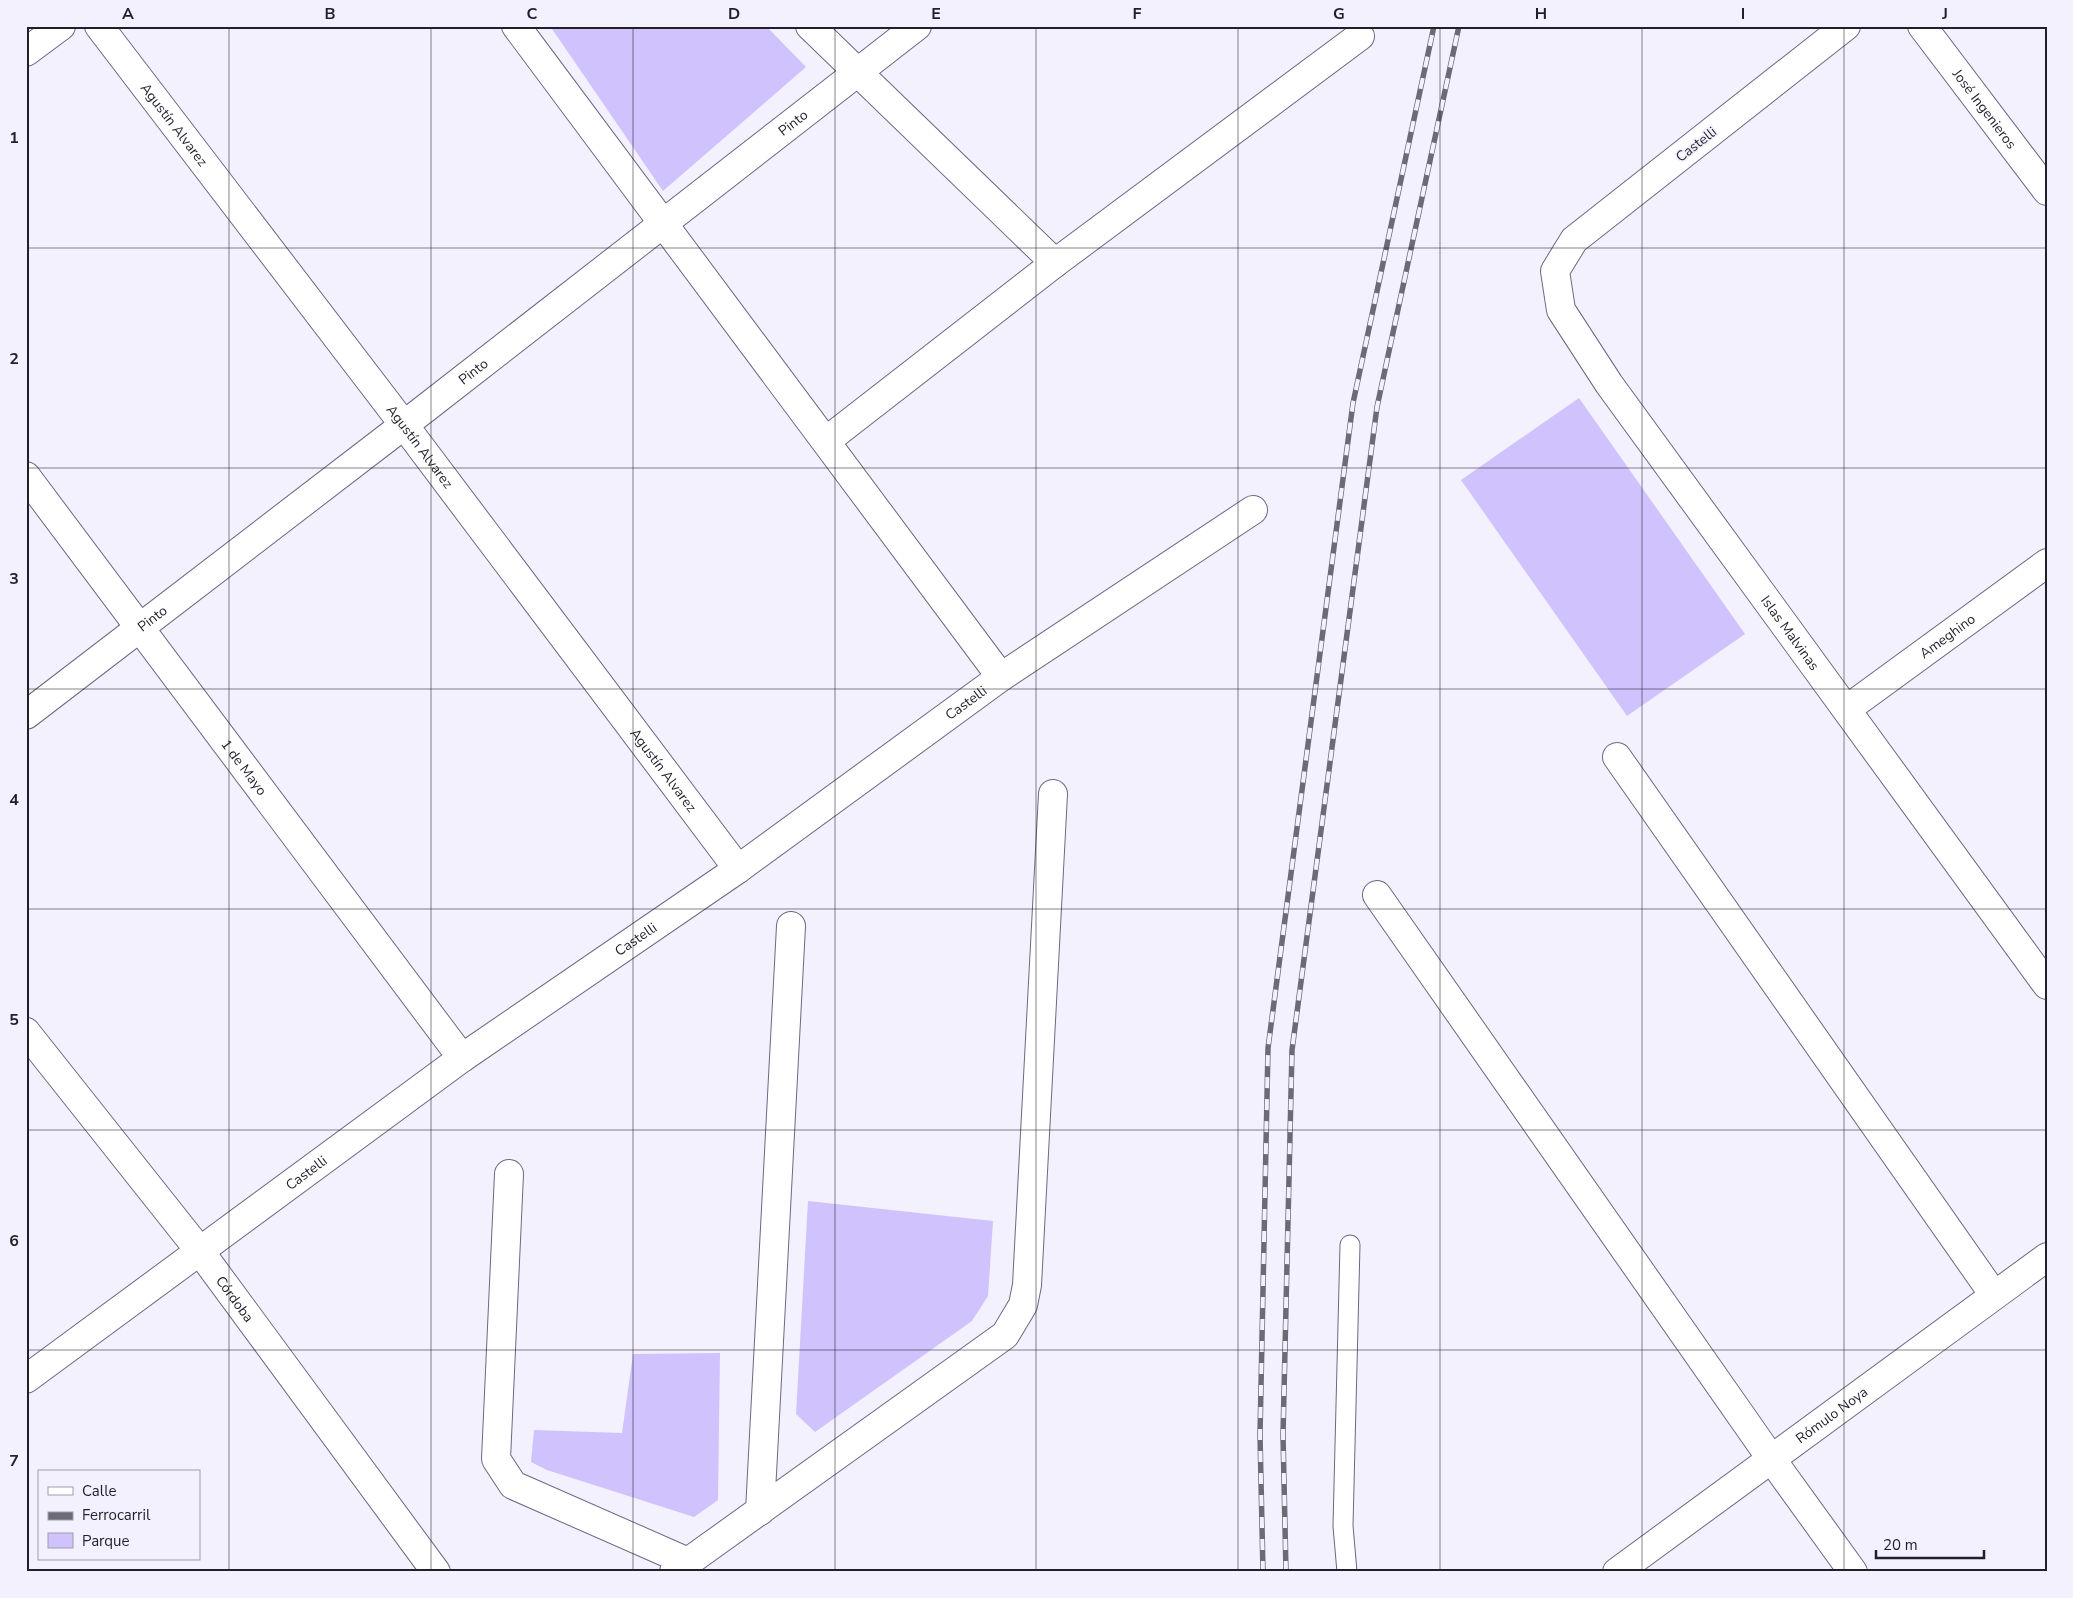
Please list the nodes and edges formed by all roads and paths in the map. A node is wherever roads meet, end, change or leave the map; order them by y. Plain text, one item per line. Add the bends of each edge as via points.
1 (62, 26) edge
2 (99, 26) edge
3 (516, 26) edge
4 (810, 26) edge
5 (917, 26) edge
6 (1846, 26) edge
7 (1922, 26) edge
8 (1360, 36) dead end
9 (26, 52) edge
10 (858, 72) junction
11 (2047, 191) edge
12 (662, 223) junction
13 (1055, 263) junction
14 (1555, 271) joint
15 (404, 425) junction
16 (826, 441) junction
17 (26, 476) edge
18 (1253, 510) dead end
19 (2047, 563) edge
20 (139, 626) junction
21 (1001, 677) junction
22 (1847, 709) junction
23 (26, 715) edge
24 (1617, 757) dead end
25 (1052, 794) dead end
26 (738, 869) junction
27 (1377, 895) dead end
28 (791, 926) dead end
29 (2047, 985) edge
30 (26, 1032) edge
31 (462, 1058) junction
32 (509, 1174) dead end
33 (1350, 1245) dead end
34 (199, 1250) junction
35 (2047, 1257) edge
36 (1994, 1295) junction
37 (26, 1379) edge
38 (1770, 1458) junction
39 (760, 1511) junction
40 (681, 1567) edge
41 (436, 1572) edge
42 (1347, 1572) edge
43 (1616, 1572) edge
44 (1854, 1572) edge

1 - 9 street
2 - 15 street, Agustín Alvarez
3 - 12 street
4 - 10 street
5 - 10 street, Pinto
6 - 14 street, Castelli via 1574,240
7 - 11 street, José Ingenieros
8 - 13 street
10 - 12 street, Pinto
10 - 13 street
12 - 15 street, Pinto
12 - 16 street
13 - 16 street
14 - 22 street, Islas Malvinas via 1561,310 1609,384
15 - 20 street, Pinto
15 - 26 street, Agustín Alvarez
16 - 21 street
17 - 20 street, 1 de Mayo
18 - 21 street, Castelli
19 - 22 street, Ameghino
20 - 23 street, Pinto
20 - 31 street, 1 de Mayo
21 - 26 street, Castelli
22 - 29 street, Islas Malvinas
24 - 36 street
25 - 39 street via 1027,1285 1023,1305 1005,1335
26 - 31 street, Castelli
27 - 38 street
28 - 39 street
30 - 34 street, Córdoba
31 - 34 street, Castelli
32 - 40 street via 496,1459 512,1485
33 - 42 lane via 1343,1526
34 - 37 street, Castelli
34 - 41 street, Córdoba
35 - 36 street, Rómulo Noya
36 - 38 street, Rómulo Noya
38 - 43 street, Rómulo Noya
38 - 44 street
39 - 40 street

